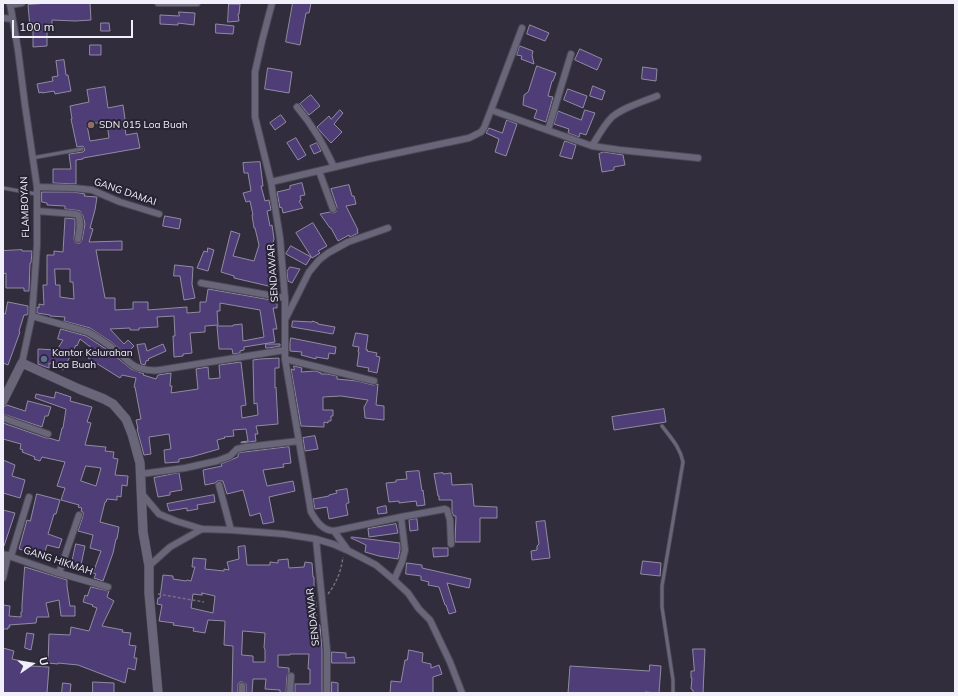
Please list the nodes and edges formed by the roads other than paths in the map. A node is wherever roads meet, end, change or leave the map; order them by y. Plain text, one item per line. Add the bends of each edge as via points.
1 (22, 3) edge
2 (158, 3) edge
3 (197, 3) edge
4 (272, 3) edge
5 (10, 4) edge
6 (3, 18) edge
7 (12, 19) junction
8 (522, 28) dead end
9 (571, 54) dead end
10 (657, 96) dead end
11 (297, 107) dead end
12 (491, 110) junction
13 (548, 130) junction
14 (592, 146) junction
15 (82, 149) dead end
16 (32, 158) junction
17 (698, 158) dead end
18 (334, 167) junction
19 (319, 171) junction
20 (272, 182) junction
21 (3, 188) edge
22 (36, 190) junction
23 (333, 209) dead end
24 (36, 211) junction
25 (159, 214) dead end
26 (388, 228) dead end
27 (78, 239) dead end
28 (201, 283) dead end
29 (285, 298) junction
30 (32, 316) junction
31 (285, 319) junction
32 (285, 350) junction
33 (285, 358) junction
34 (22, 363) junction
35 (374, 381) dead end
36 (3, 401) edge
37 (3, 418) edge
38 (662, 426) dead end
39 (48, 434) dead end
40 (299, 441) junction
41 (141, 474) junction
42 (219, 485) dead end
43 (142, 494) junction
44 (29, 497) dead end
45 (79, 515) dead end
46 (401, 517) junction
47 (202, 530) junction
48 (231, 530) junction
49 (334, 531) junction
50 (316, 539) junction
51 (451, 544) dead end
52 (347, 550) junction
53 (7, 555) edge
54 (149, 566) junction
55 (59, 573) junction
56 (3, 578) edge
57 (394, 580) junction
58 (108, 587) dead end
59 (291, 676) dead end
60 (158, 693) edge
61 (290, 693) edge
62 (327, 693) edge
63 (462, 693) edge
64 (673, 693) edge

1 - 5 street
2 - 3 street
4 - 20 street, SENDAWAR via 255,72 255,118
5 - 7 street, FLAMBOYAN
6 - 7 street
7 - 16 street, FLAMBOYAN
8 - 12 street
9 - 13 street
10 - 14 street via 629,107 613,117
11 - 18 street via 318,134
12 - 13 street
12 - 18 street via 482,132 469,138
13 - 14 street
14 - 17 street
15 - 16 lane
16 - 22 street, FLAMBOYAN
18 - 19 street
19 - 20 street
19 - 23 street
20 - 29 street, SENDAWAR
21 - 22 lane
22 - 24 street, FLAMBOYAN
22 - 25 street, GANG DAMAI via 92,190
24 - 27 street via 75,214 80,219
24 - 30 street, FLAMBOYAN via 37,245
26 - 31 street via 328,252 309,272
28 - 29 street
29 - 31 street, SENDAWAR
30 - 32 street via 88,332 133,366 150,371
30 - 34 street, FLAMBOYAN
31 - 32 street, SENDAWAR
32 - 33 street, SENDAWAR
33 - 35 street
33 - 40 street, SENDAWAR
34 - 36 main road
34 - 41 main road via 113,404 126,419 132,434
37 - 39 street
38 - 64 lane via 678,447 683,462 662,586 662,607
40 - 41 street via 246,447 237,449 230,456 217,461
40 - 49 street, SENDAWAR via 311,512 320,526
41 - 43 main road
42 - 48 street
43 - 47 street via 159,514
43 - 54 main road via 143,532
44 - 53 street
45 - 55 street
46 - 49 street
46 - 51 street via 447,510
46 - 57 street via 404,550
47 - 48 street
47 - 54 street via 170,548
48 - 50 street
49 - 52 street
50 - 52 street
50 - 62 street, SENDAWAR via 327,650
52 - 57 street via 376,565
53 - 55 street, GANG HIKMAH
53 - 56 street
54 - 60 main road
55 - 58 street, GANG HIKMAH
57 - 63 street via 430,620
59 - 61 street

